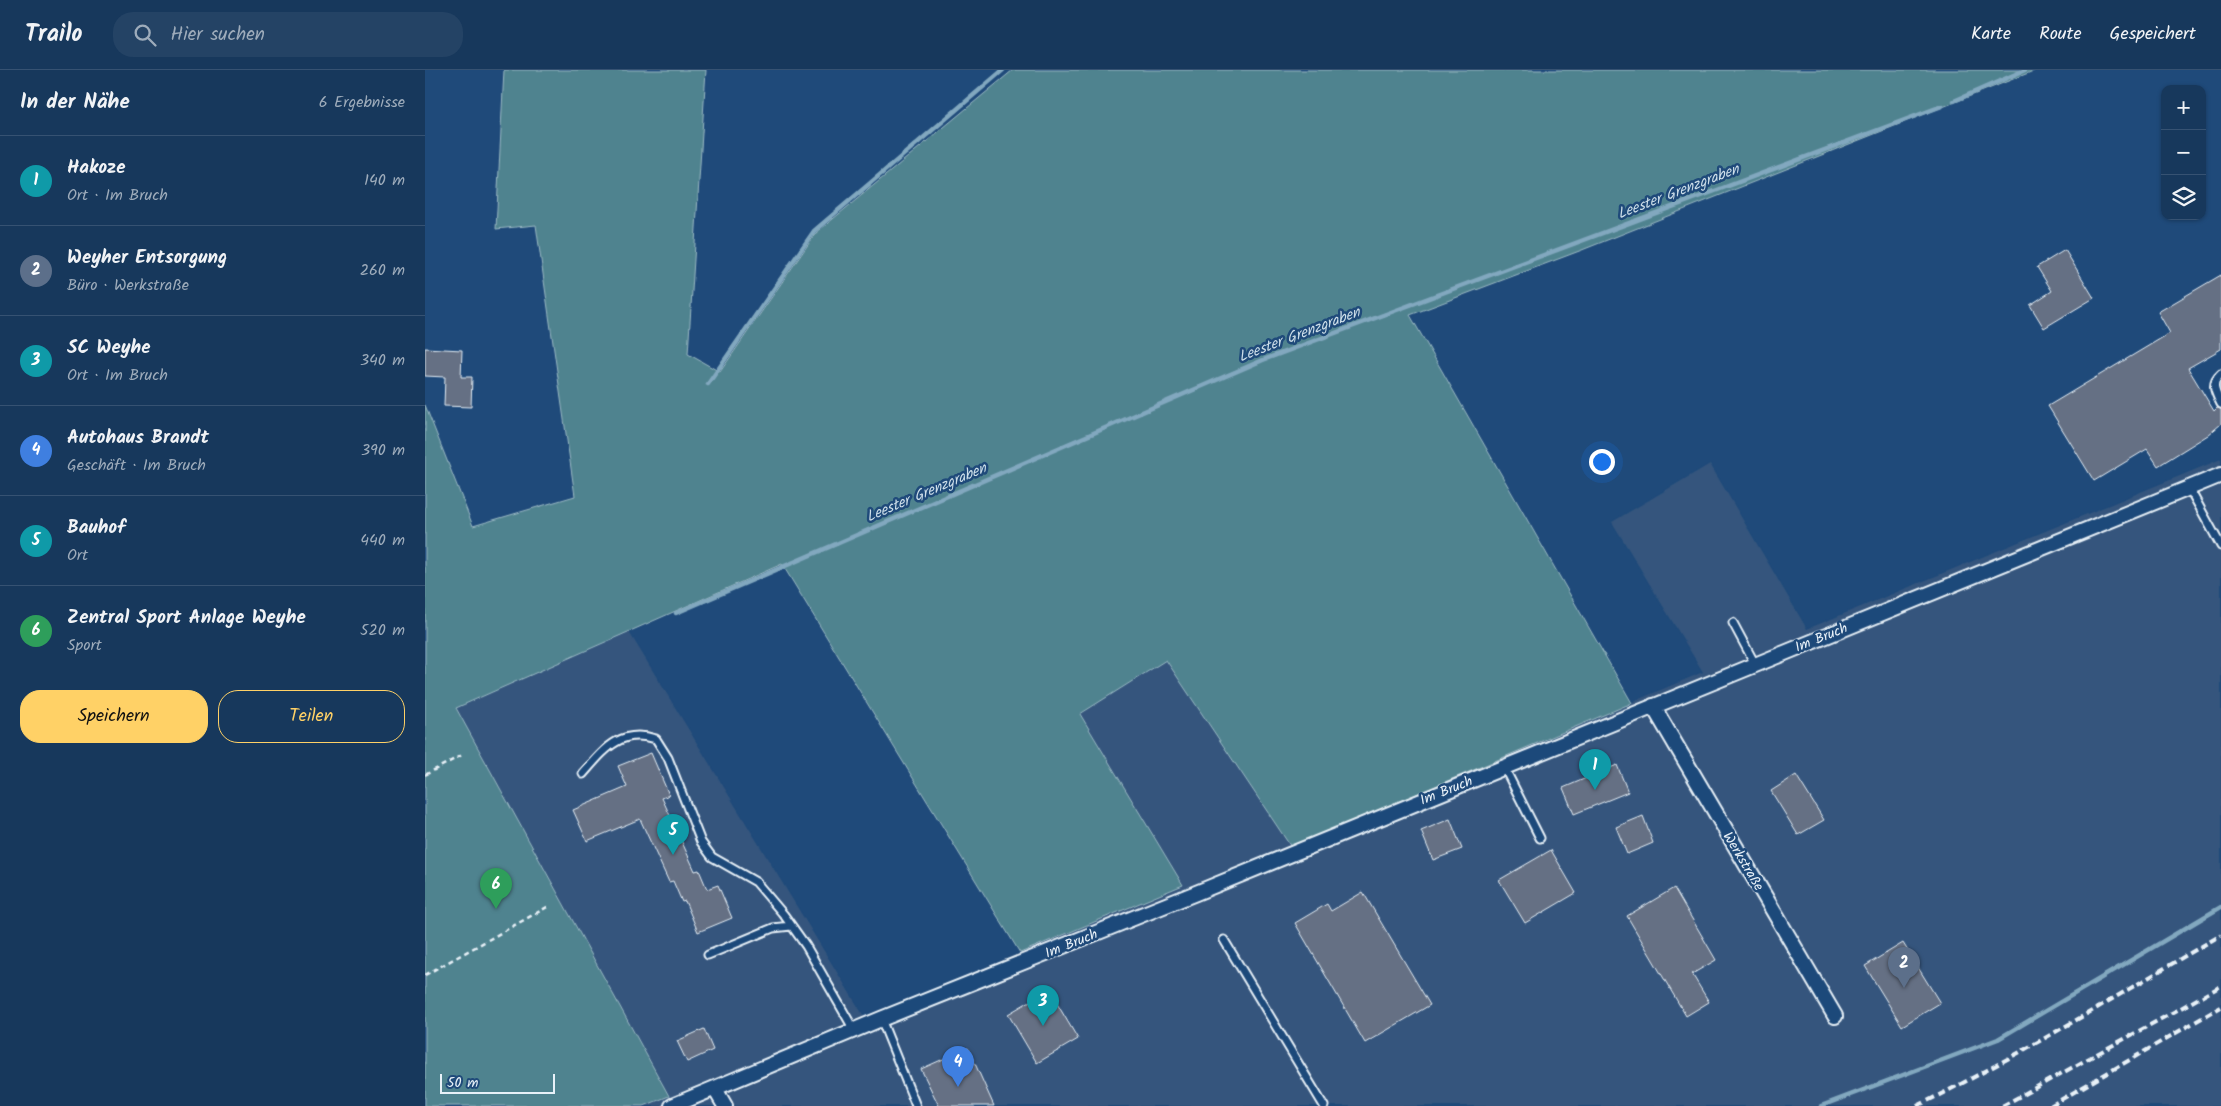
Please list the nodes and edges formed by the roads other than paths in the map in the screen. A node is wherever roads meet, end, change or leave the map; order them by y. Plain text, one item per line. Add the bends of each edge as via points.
1 (2221, 374) edge
2 (2221, 404) edge
3 (2221, 475) edge
4 (2189, 488) junction
5 (2221, 546) edge
6 (1733, 623) dead end
7 (1755, 664) junction
8 (1653, 706) junction
9 (1505, 767) junction
10 (583, 774) dead end
11 (1541, 838) dead end
12 (791, 926) junction
13 (1224, 940) dead end
14 (708, 955) dead end
15 (1835, 1016) dead end
16 (881, 1019) junction
17 (854, 1030) junction
18 (715, 1090) junction
19 (672, 1106) edge
20 (725, 1106) edge
21 (917, 1106) edge
22 (1324, 1106) edge

1 - 2 lane via 2214,388
3 - 4 street, Im Bruch
4 - 5 lane
4 - 7 street, Im Bruch
6 - 7 lane
7 - 8 street, Im Bruch
8 - 9 street, Im Bruch
8 - 15 street, Werkstraße
9 - 11 lane
9 - 16 street, Im Bruch
10 - 12 lane via 607,747 622,739 641,735 656,739 668,758 701,842 712,857 757,882
12 - 14 lane via 773,928
12 - 17 lane
13 - 22 lane
16 - 17 street, Im Bruch
16 - 21 lane
17 - 18 street, Im Bruch
18 - 19 street, Im Bruch
18 - 20 street

